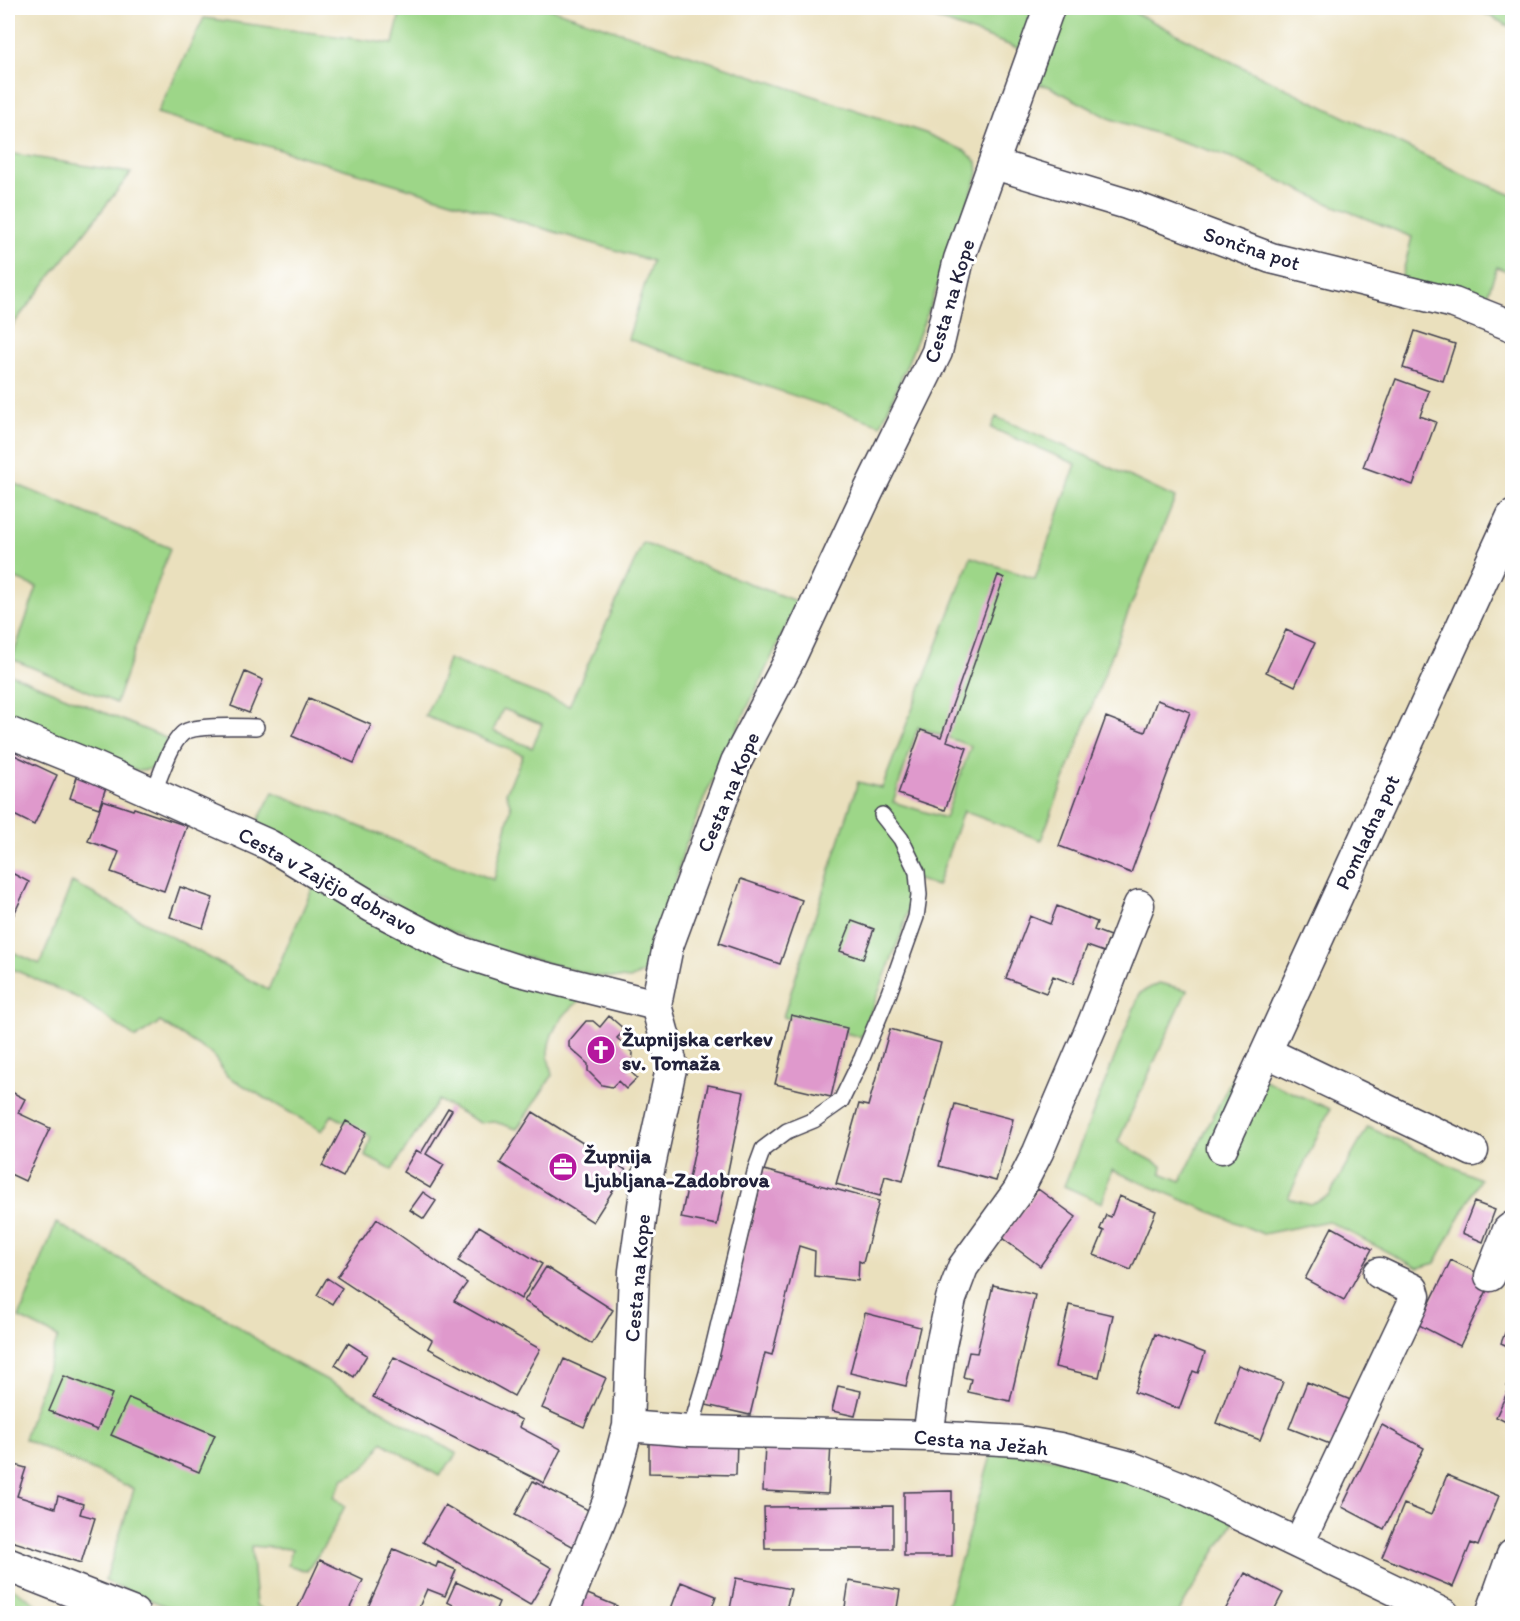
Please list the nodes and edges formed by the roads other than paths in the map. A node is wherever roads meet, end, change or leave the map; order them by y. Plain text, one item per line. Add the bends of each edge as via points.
1 (1049, 8) edge
2 (994, 164) junction
3 (1512, 326) edge
4 (1512, 516) edge
5 (256, 727) dead end
6 (8, 732) edge
7 (153, 793) junction
8 (882, 815) dead end
9 (1139, 905) dead end
10 (656, 1005) junction
11 (1266, 1052) junction
12 (1221, 1148) dead end
13 (1473, 1151) dead end
14 (1512, 1227) edge
15 (1379, 1273) dead end
16 (1490, 1276) dead end
17 (628, 1426) junction
18 (690, 1431) junction
19 (928, 1436) junction
20 (1299, 1543) junction
21 (1512, 1555) edge
22 (8, 1565) edge
23 (115, 1610) edge
24 (564, 1614) edge
25 (1444, 1614) edge
26 (1491, 1614) edge

1 - 2 street, Cesta na Kope
2 - 3 street, Sončna pot via 1127,204 1271,258 1454,303
2 - 10 street, Cesta na Kope via 959,259 937,352 790,659 736,762 668,946
4 - 11 street, Pomladna pot
5 - 7 lane via 183,732
6 - 7 street, Cesta v Zajčjo dobravo
7 - 10 street, Cesta v Zajčjo dobravo via 269,845 372,907 455,950 520,971
8 - 18 lane via 901,839 917,872 916,918 862,1058 841,1101 763,1149
9 - 19 street via 1038,1152 1018,1191 963,1267 941,1345
10 - 17 street, Cesta na Kope via 672,1064 646,1184 634,1271
11 - 12 street, Pomladna pot
11 - 13 street
14 - 16 street
15 - 20 street via 1413,1289 1415,1296
17 - 18 street, Cesta na Ježah
17 - 24 street, Cesta na Kope via 608,1501
18 - 19 street, Cesta na Ježah
19 - 20 street, Cesta na Ježah via 1019,1441 1131,1467
20 - 25 street, Cesta na Ježah
21 - 26 street
22 - 23 street

